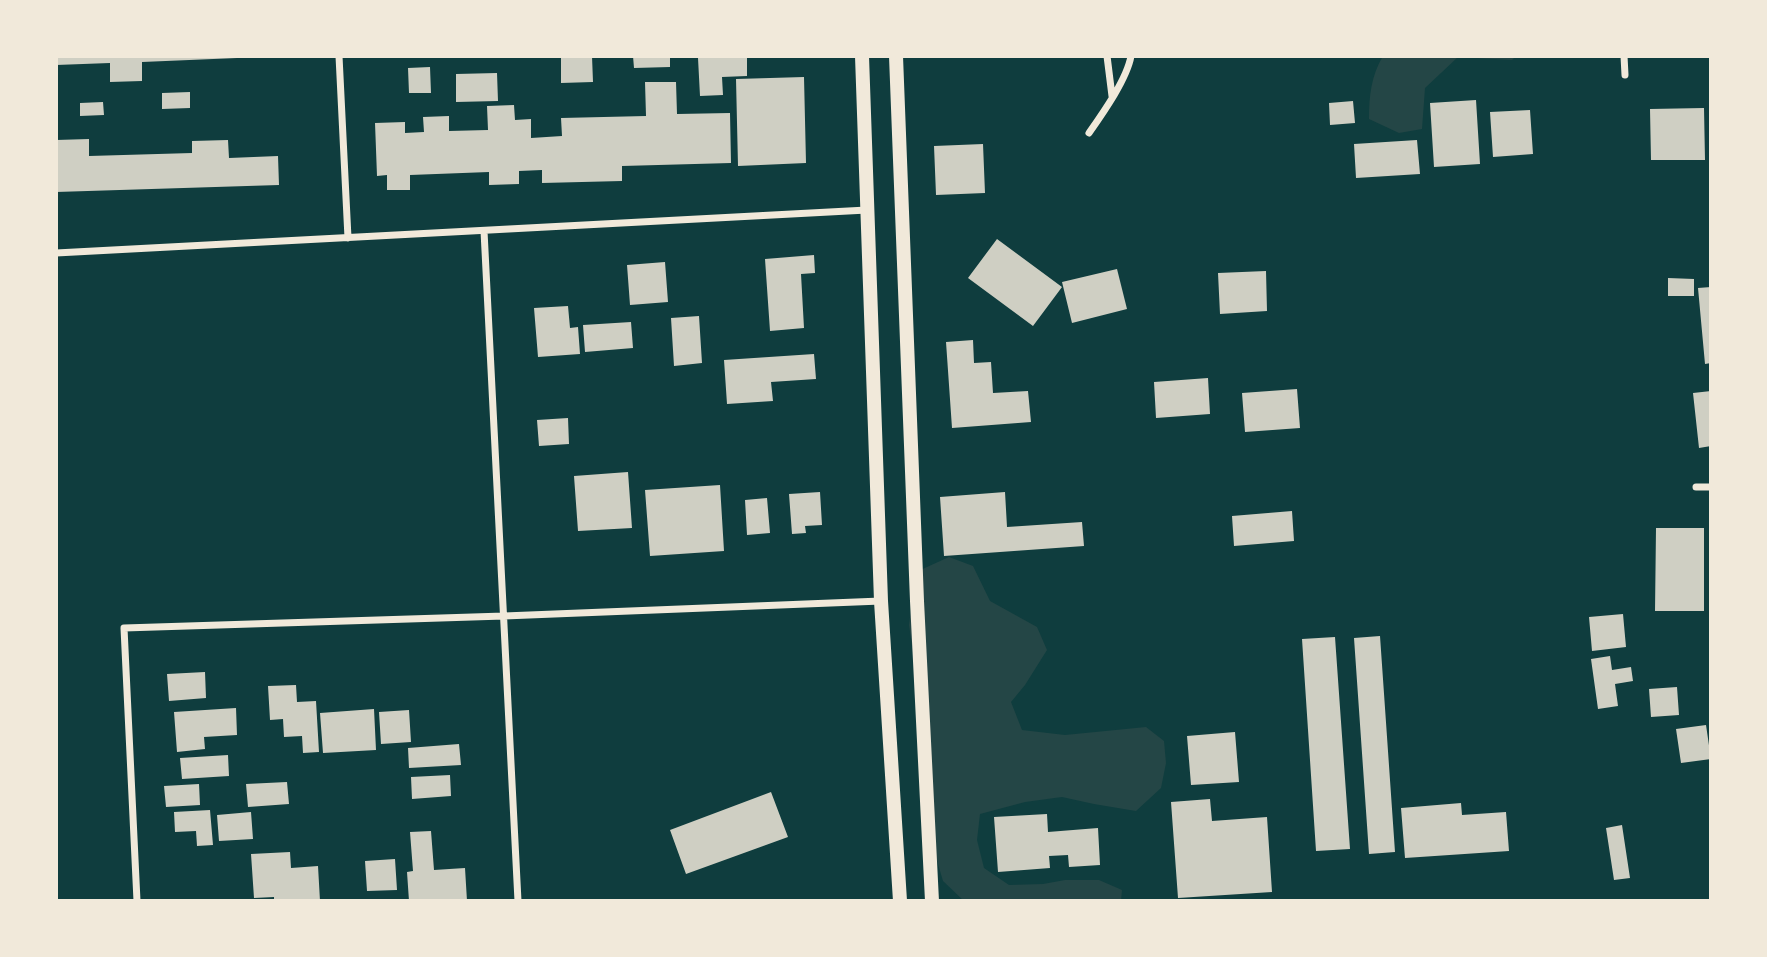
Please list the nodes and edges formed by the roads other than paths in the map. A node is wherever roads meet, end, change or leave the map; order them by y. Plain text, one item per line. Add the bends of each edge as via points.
1 (339, 56) edge
2 (862, 56) edge
3 (896, 56) edge
4 (1107, 56) edge
5 (1131, 56) edge
6 (1624, 56) edge
7 (1625, 75) dead end
8 (1112, 96) junction
9 (1090, 134) dead end
10 (867, 211) junction
11 (484, 231) junction
12 (348, 238) junction
13 (56, 253) edge
14 (1696, 487) dead end
15 (1711, 487) edge
16 (881, 601) junction
17 (504, 616) junction
18 (137, 901) edge
19 (518, 901) edge
20 (900, 901) edge
21 (932, 901) edge

1 - 12 street
2 - 10 main road
3 - 21 main road
4 - 8 street
5 - 8 street
6 - 7 street
8 - 9 street
10 - 11 street
10 - 16 main road
11 - 12 street
11 - 17 street
12 - 13 street
14 - 15 street
16 - 17 street
16 - 20 main road
17 - 18 street via 124,628
17 - 19 street

